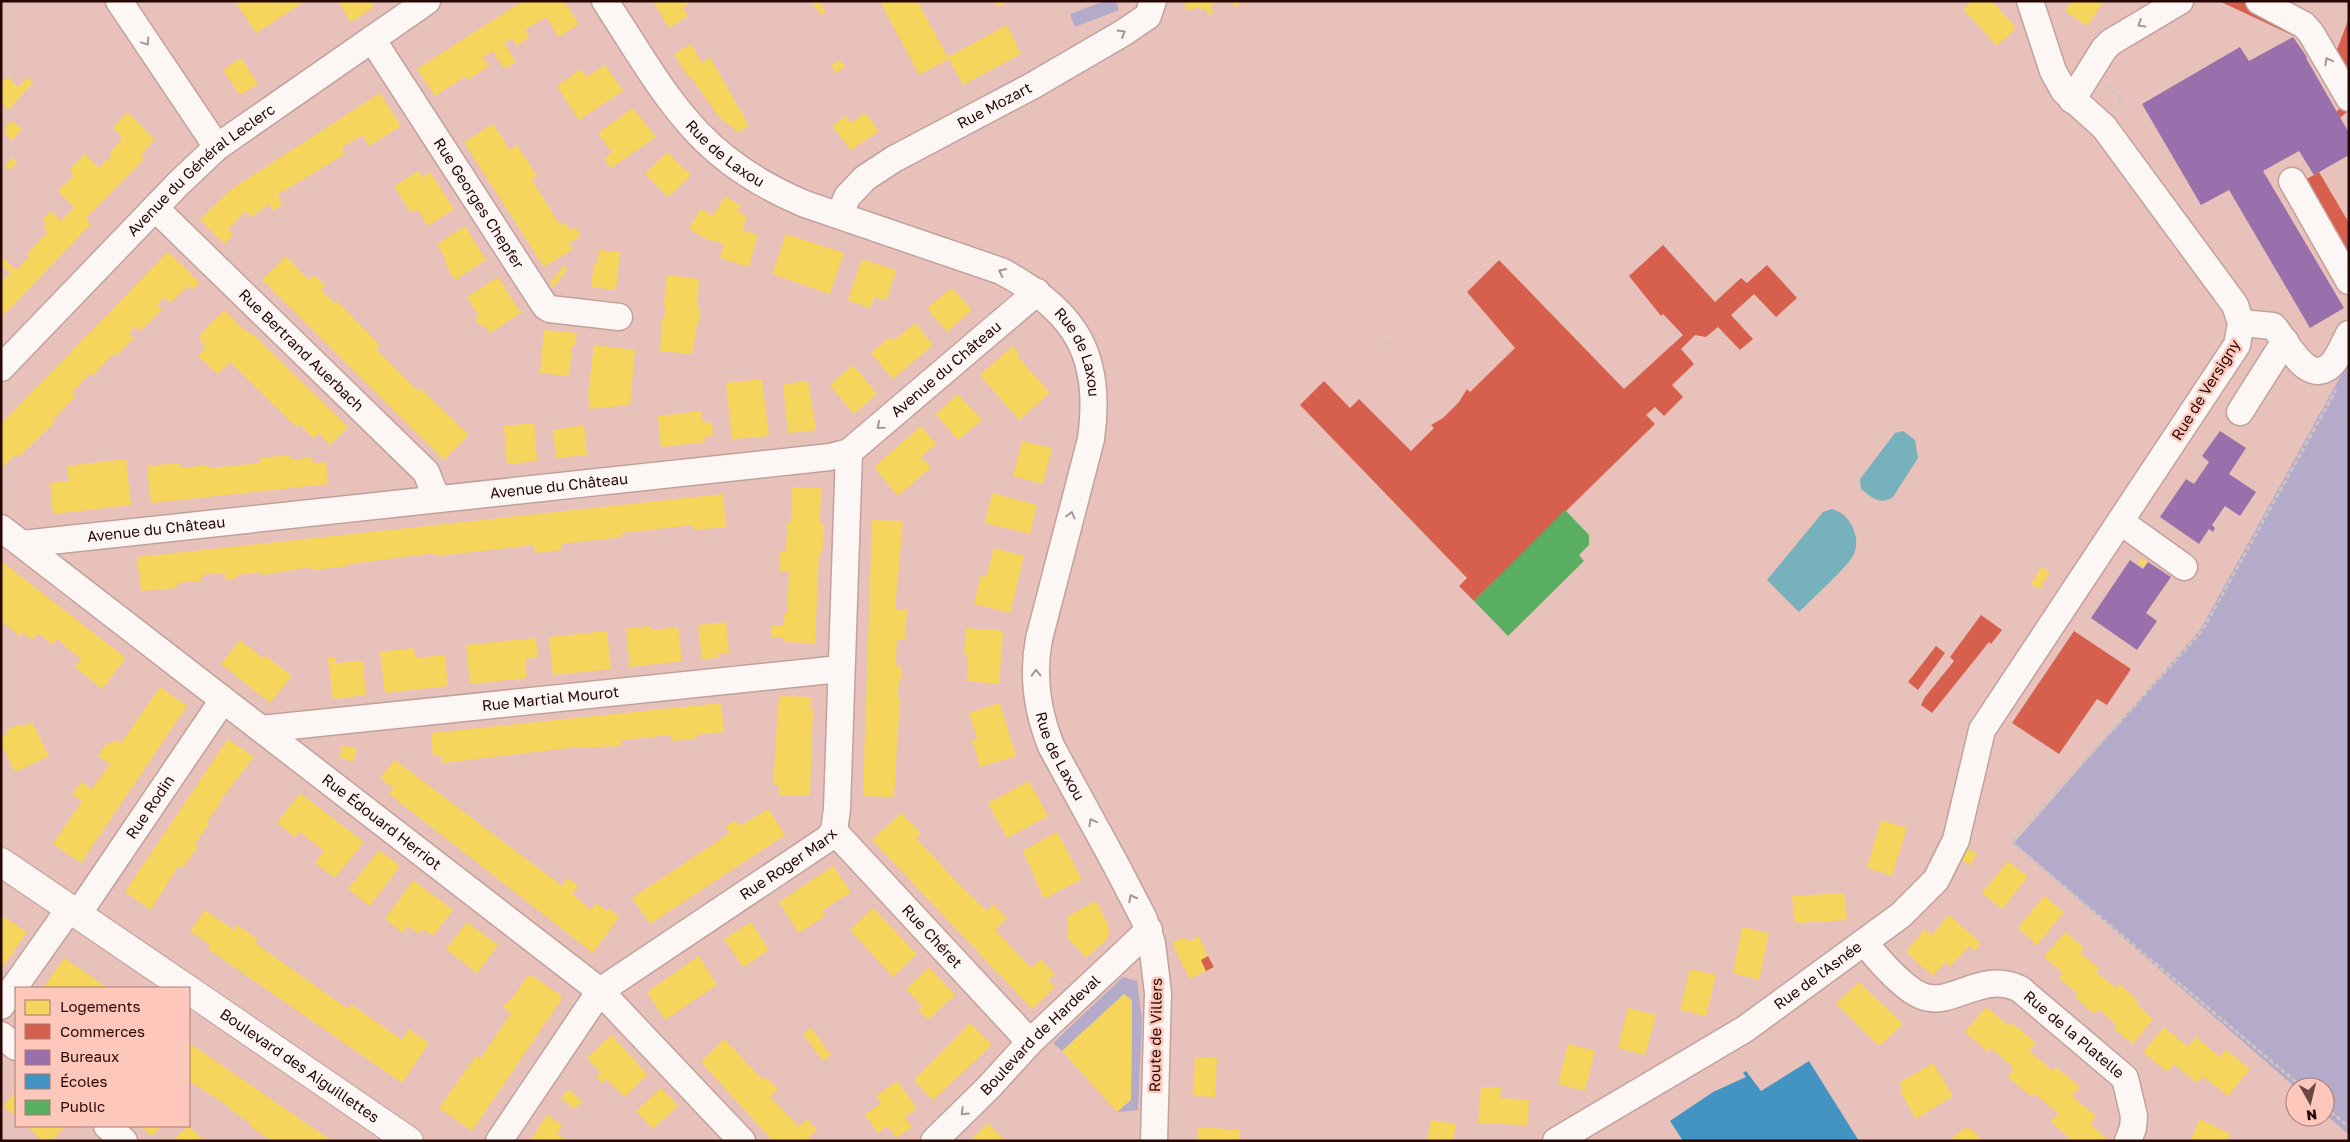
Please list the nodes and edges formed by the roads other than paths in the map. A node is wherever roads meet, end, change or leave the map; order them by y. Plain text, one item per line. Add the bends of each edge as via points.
1 (119, 1) edge
2 (427, 1) edge
3 (606, 1) edge
4 (1153, 1) edge
5 (2030, 1) edge
6 (2180, 1) edge
7 (2259, 1) edge
8 (372, 39) junction
9 (2076, 93) junction
10 (2349, 98) edge
11 (217, 148) junction
12 (2292, 180) dead end
13 (155, 208) junction
14 (840, 215) junction
15 (2349, 281) edge
16 (1037, 292) junction
17 (619, 317) dead end
18 (2241, 323) junction
19 (2349, 334) edge
20 (2284, 341) junction
21 (1, 368) edge
22 (2240, 412) dead end
23 (849, 452) junction
24 (437, 499) junction
25 (2120, 522) junction
26 (1, 528) edge
27 (22, 544) junction
28 (2184, 567) dead end
29 (840, 669) junction
30 (223, 700) junction
31 (260, 729) junction
32 (1982, 730) joint
33 (834, 831) junction
34 (1, 862) edge
35 (74, 911) junction
36 (1149, 930) junction
37 (1865, 942) junction
38 (16, 987) edge
39 (184, 987) edge
40 (15, 988) edge
41 (190, 991) edge
42 (600, 991) junction
43 (1, 1006) edge
44 (1, 1034) edge
45 (1030, 1042) junction
46 (15, 1047) edge
47 (108, 1127) edge
48 (124, 1141) edge
49 (410, 1141) edge
50 (499, 1141) edge
51 (742, 1141) edge
52 (934, 1141) edge
53 (1154, 1141) edge
54 (1556, 1141) edge
55 (2128, 1141) edge

1 -> 11 street
2 - 8 street, Avenue du Général Leclerc
3 - 14 street, Rue de Laxou via 674,108 704,141 738,169 774,191
14 -> 4 street, Rue Mozart via 847,197 865,178 1139,23 1148,16
5 - 9 street, Rue de Versigny via 2058,81
6 -> 9 street via 2111,42
10 -> 7 street via 2304,25
8 - 11 street, Avenue du Général Leclerc
8 - 17 street, Rue Georges Chepfer via 545,306
9 - 18 street, Rue de Versigny via 2120,146 2235,305
11 - 13 street, Avenue du Général Leclerc
12 - 15 street
13 - 21 street, Avenue du Général Leclerc
13 - 24 street, Rue Bertrand Auerbach via 426,472
16 -> 14 street, Rue de Laxou via 976,261
16 -> 23 street, Avenue du Château
36 -> 16 street, Rue de Laxou via 1058,761 1044,728 1036,692 1036,655 1091,439 1094,402 1092,369 1078,334
18 - 20 street via 2273,326
18 - 25 street, Rue de Versigny via 2237,345 2231,355
19 - 20 street via 2332,364 2314,371 2299,362
20 - 22 street
23 - 24 street, Avenue du Château via 830,457
23 - 29 street, Rue Roger Marx
24 - 27 street, Avenue du Château
25 - 28 street
25 - 32 street, Rue de Versigny
26 - 27 street, Rue Édouard Herriot
27 - 30 street, Rue Édouard Herriot
29 - 31 street, Rue Martial Mourot
29 - 33 street, Rue Roger Marx
30 - 31 street, Rue Édouard Herriot
30 - 35 street, Rue Rodin
31 - 42 street, Rue Édouard Herriot
32 - 37 street, Rue de l'Asnée via 1963,818 1947,862 1920,898
33 - 42 street, Rue Roger Marx via 827,839
33 - 45 street, Rue Chéret
34 - 35 main road, Boulevard des Aiguillettes
35 - 38 street, Rue Rodin
35 - 39 main road, Boulevard des Aiguillettes
36 - 45 street, Boulevard de Hardeval
36 - 53 street, Route de Villers via 1158,993
37 - 54 street, Rue de l'Asnée via 1745,1029
37 - 55 street, Rue de la Platelle via 1880,962 1922,996 1944,996 2003,982 2020,989 2125,1078 2134,1116
40 - 43 street, Rue Rodin
41 - 49 main road, Boulevard des Aiguillettes
42 - 50 street, Rue Roger Marx
42 - 51 street, Rue Édouard Herriot
44 - 46 street
45 -> 52 street, Boulevard de Hardeval
47 - 48 street

